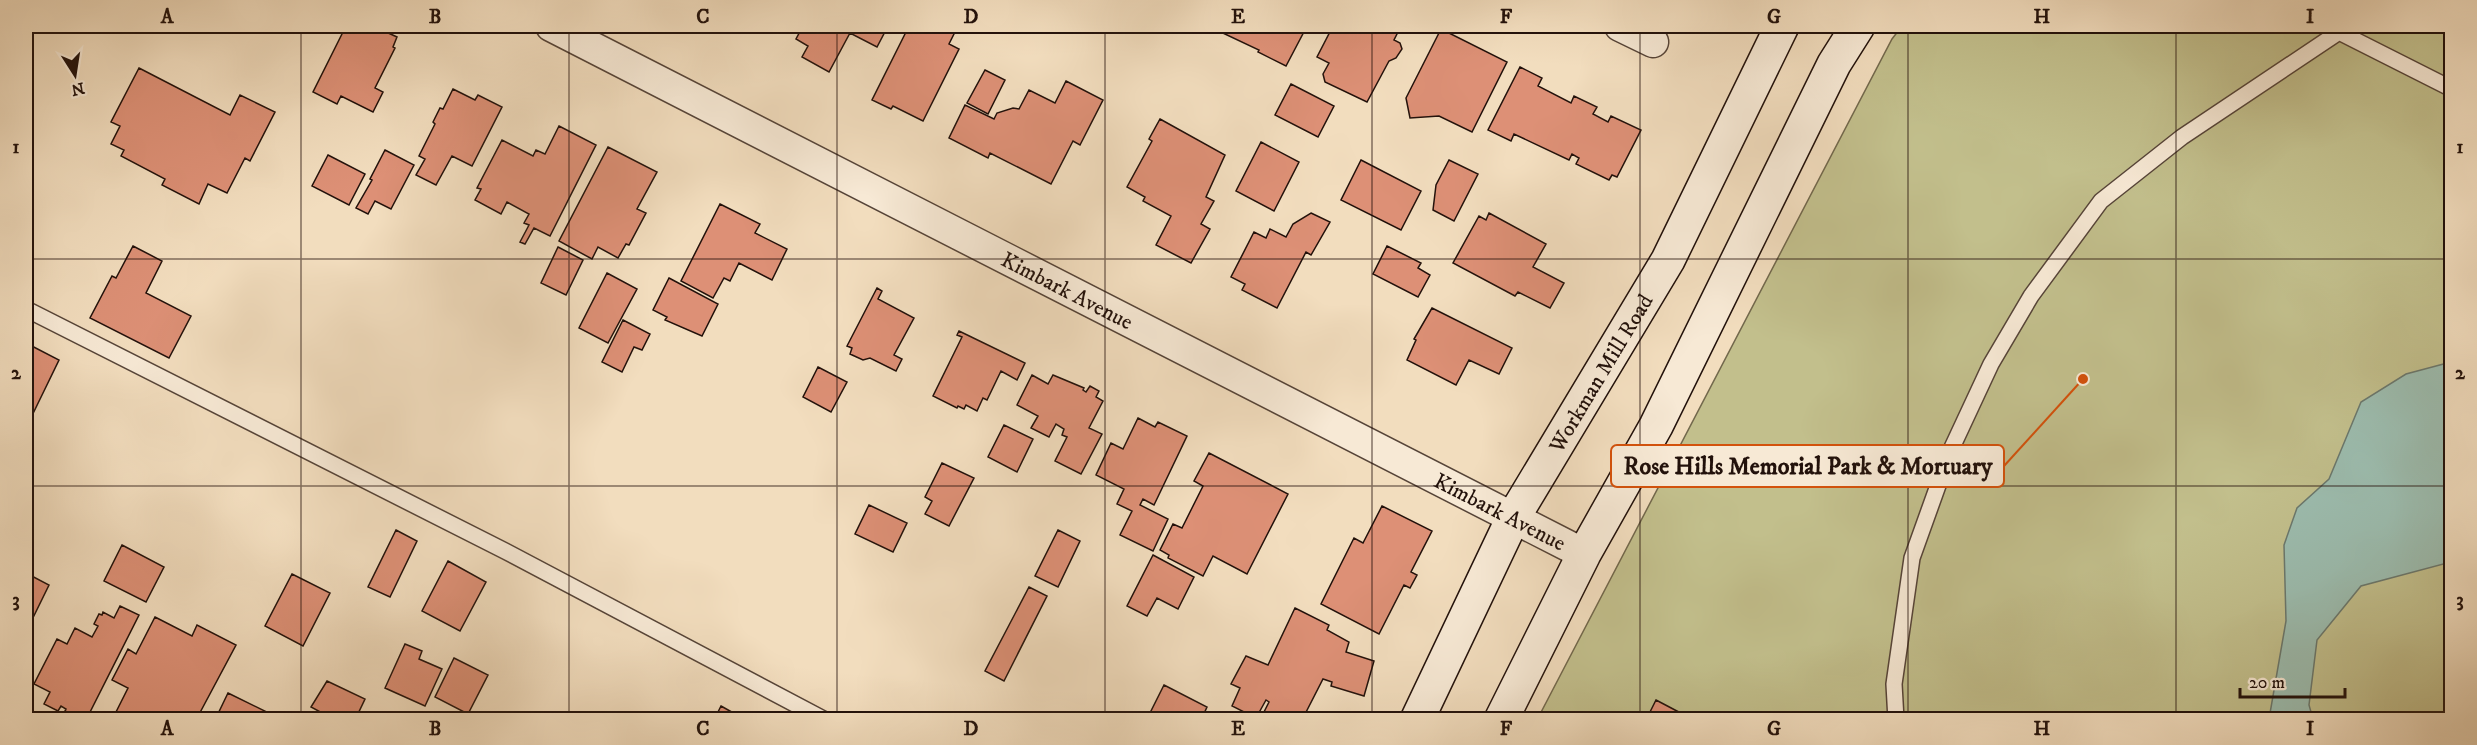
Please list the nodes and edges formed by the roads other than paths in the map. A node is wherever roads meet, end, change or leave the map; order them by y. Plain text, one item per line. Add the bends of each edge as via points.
1 (551, 26) edge
2 (1620, 26) edge
3 (1782, 26) edge
4 (1858, 26) edge
5 (2343, 29) edge
6 (1653, 42) dead end
7 (2451, 90) edge
8 (26, 309) edge
9 (1513, 518) junction
10 (1584, 554) junction
11 (825, 720) edge
12 (1417, 720) edge
13 (1501, 720) edge
14 (1896, 720) edge

1 - 9 street, Kimbark Avenue
2 - 6 street
3 - 9 main road, Workman Mill Road via 1668,260
4 - 10 main road via 1784,162 1656,426
5 - 7 lane
5 - 14 lane via 2182,137 2101,201 2031,296 1991,364 1950,452 1912,558 1894,684
8 - 11 lane via 505,551
9 - 10 street, Kimbark Avenue
9 - 12 main road, Workman Mill Road
10 - 13 main road

